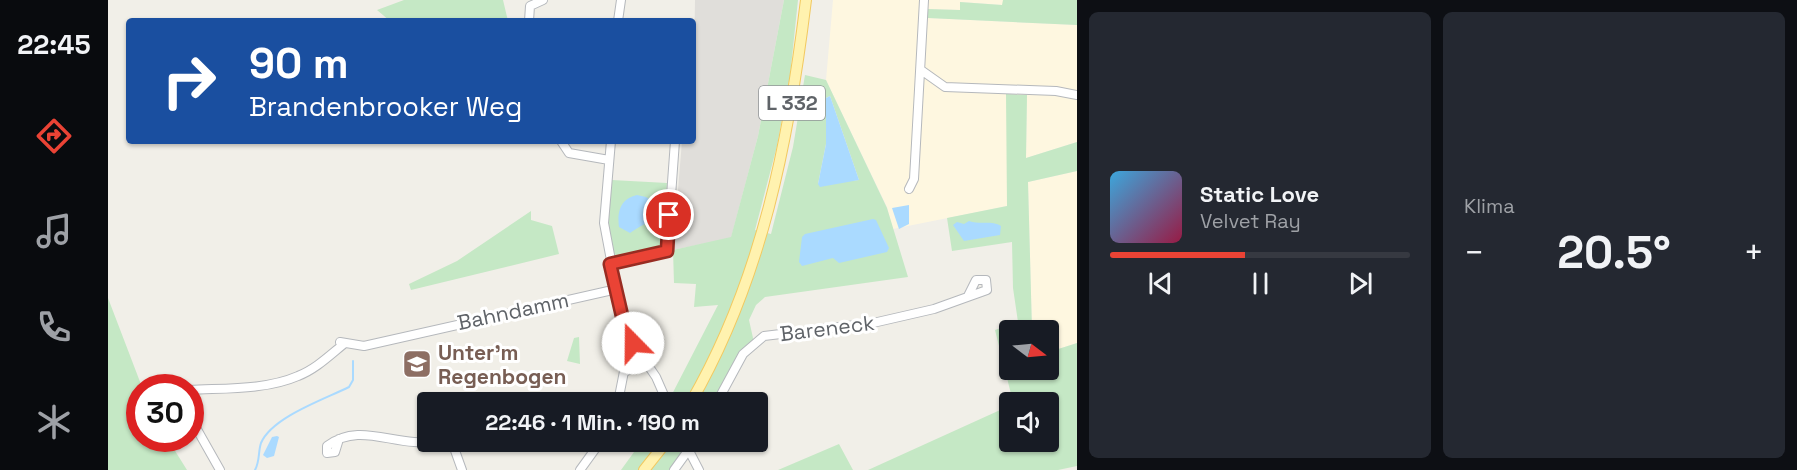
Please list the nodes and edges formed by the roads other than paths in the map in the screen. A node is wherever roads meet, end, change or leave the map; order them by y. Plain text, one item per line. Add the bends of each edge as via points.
1 (543, 0) edge
2 (621, 0) edge
3 (806, 0) edge
4 (924, 0) edge
5 (529, 18) edge
6 (618, 18) edge
7 (921, 70) junction
8 (1077, 95) edge
9 (563, 144) edge
10 (611, 144) edge
11 (675, 144) edge
12 (609, 160) junction
13 (909, 189) dead end
14 (610, 264) junction
15 (617, 289) junction
16 (968, 296) dead end
17 (626, 333) junction
18 (641, 354) junction
19 (648, 364) junction
20 (625, 372) junction
21 (204, 389) edge
22 (620, 392) edge
23 (662, 392) edge
24 (696, 392) edge
25 (722, 392) edge
26 (339, 439) dead end
27 (204, 442) edge
28 (417, 442) edge
29 (455, 452) edge
30 (593, 452) edge
31 (659, 452) edge
32 (689, 452) joint
33 (220, 470) edge
34 (462, 470) edge
35 (580, 470) edge
36 (645, 470) edge
37 (674, 470) edge
38 (699, 470) edge

1 - 5 street via 530,6
2 - 6 street
3 - 24 main road, L 332 via 790,116 771,204 757,253 721,344
4 - 7 street
7 - 8 street via 945,87
7 - 13 street via 914,179
9 - 12 street via 569,153
10 - 12 street
11 - 14 street via 667,251
12 - 14 street via 604,223
14 - 15 street
15 - 17 street
15 - 21 street, Bahndamm via 364,346 343,343 298,377 265,385
16 - 25 street, Bareneck via 934,309 873,323 764,336 743,354
17 - 18 street
17 - 20 street
18 - 19 street
18 - 20 street via 631,358
19 - 20 street
19 - 23 street
20 - 22 street
26 - 28 street via 367,434
27 - 33 street
29 - 34 street
30 - 35 street
31 - 36 main road
32 - 37 street
32 - 38 street

